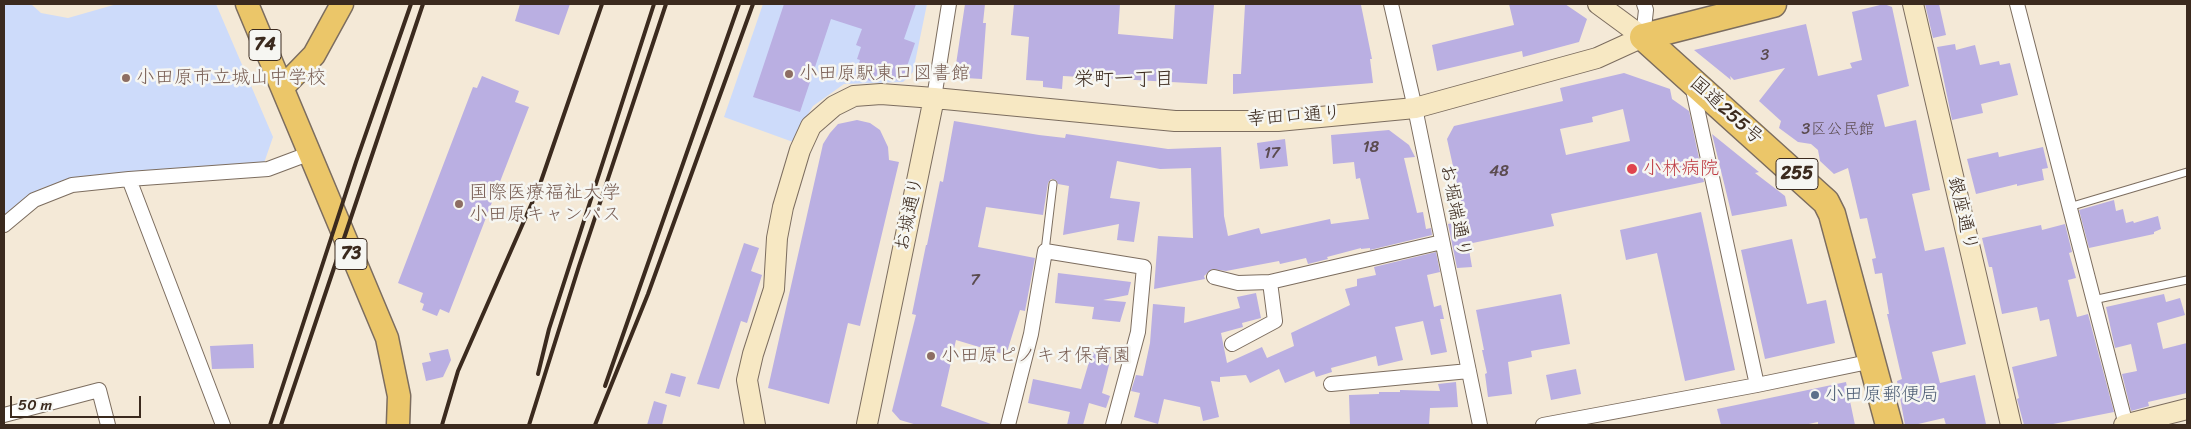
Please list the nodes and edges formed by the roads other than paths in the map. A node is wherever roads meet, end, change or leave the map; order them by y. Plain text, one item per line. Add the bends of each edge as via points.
1 (247, 4) edge
2 (342, 4) edge
3 (949, 4) edge
4 (1391, 4) edge
5 (1598, 4) edge
6 (1644, 4) edge
7 (1774, 4) edge
8 (1913, 4) edge
9 (2017, 4) edge
10 (1642, 36) junction
11 (1691, 80) junction
12 (283, 87) junction
13 (934, 98) junction
14 (1415, 108) junction
15 (308, 154) junction
16 (2187, 172) edge
17 (129, 179) junction
18 (1053, 184) dead end
19 (2069, 206) junction
20 (4, 225) edge
21 (1442, 242) junction
22 (1045, 251) junction
23 (1214, 277) dead end
24 (2187, 280) edge
25 (1270, 282) junction
26 (2093, 300) junction
27 (1232, 344) dead end
28 (1873, 361) junction
29 (1468, 372) junction
30 (1331, 384) dead end
31 (1757, 385) junction
32 (2187, 409) edge
33 (4, 415) edge
34 (108, 425) edge
35 (223, 425) edge
36 (398, 425) edge
37 (755, 425) edge
38 (867, 425) edge
39 (1008, 425) edge
40 (1113, 425) edge
41 (1480, 425) edge
42 (1542, 425) edge
43 (1889, 425) edge
44 (2011, 425) edge
45 (2125, 425) edge

1 - 12 main road, 74
2 - 12 main road via 314,55
3 - 13 street, お城通り
4 - 14 street, お堀端通り
5 - 10 street
6 - 10 street
7 - 10 highway
8 - 44 street, 銀座通り
9 - 19 street
10 - 11 highway, 国道255号 / 255
10 - 14 street, 幸田口通り via 1597,58
11 - 28 highway, 国道255号 / 255 via 1826,202
11 - 31 street
12 - 15 main road, 73
13 - 14 street, 幸田口通り via 1175,121 1278,121
13 - 37 street, 幸田口通り via 881,94 854,96 834,106 811,126 783,206 777,238 774,289 752,354 747,380
13 - 38 street, お城通り
14 - 21 street, お堀端通り
15 - 17 street via 268,169
15 - 36 main road, 73 via 387,338 398,396
16 - 19 lane
17 - 20 street via 72,185 34,200
17 - 35 street
18 - 22 lane
19 - 26 street
21 - 25 street
21 - 29 street, お堀端通り
22 - 39 street via 1030,334
22 - 40 street via 1144,267 1138,332
23 - 25 street via 1238,283
24 - 26 lane
25 - 27 street via 1275,322
26 - 45 street
28 - 31 street
28 - 43 highway, 国道255号 / 255
29 - 30 street
29 - 41 street, お堀端通り
31 - 42 street
32 - 45 street
33 - 34 street via 99,390

